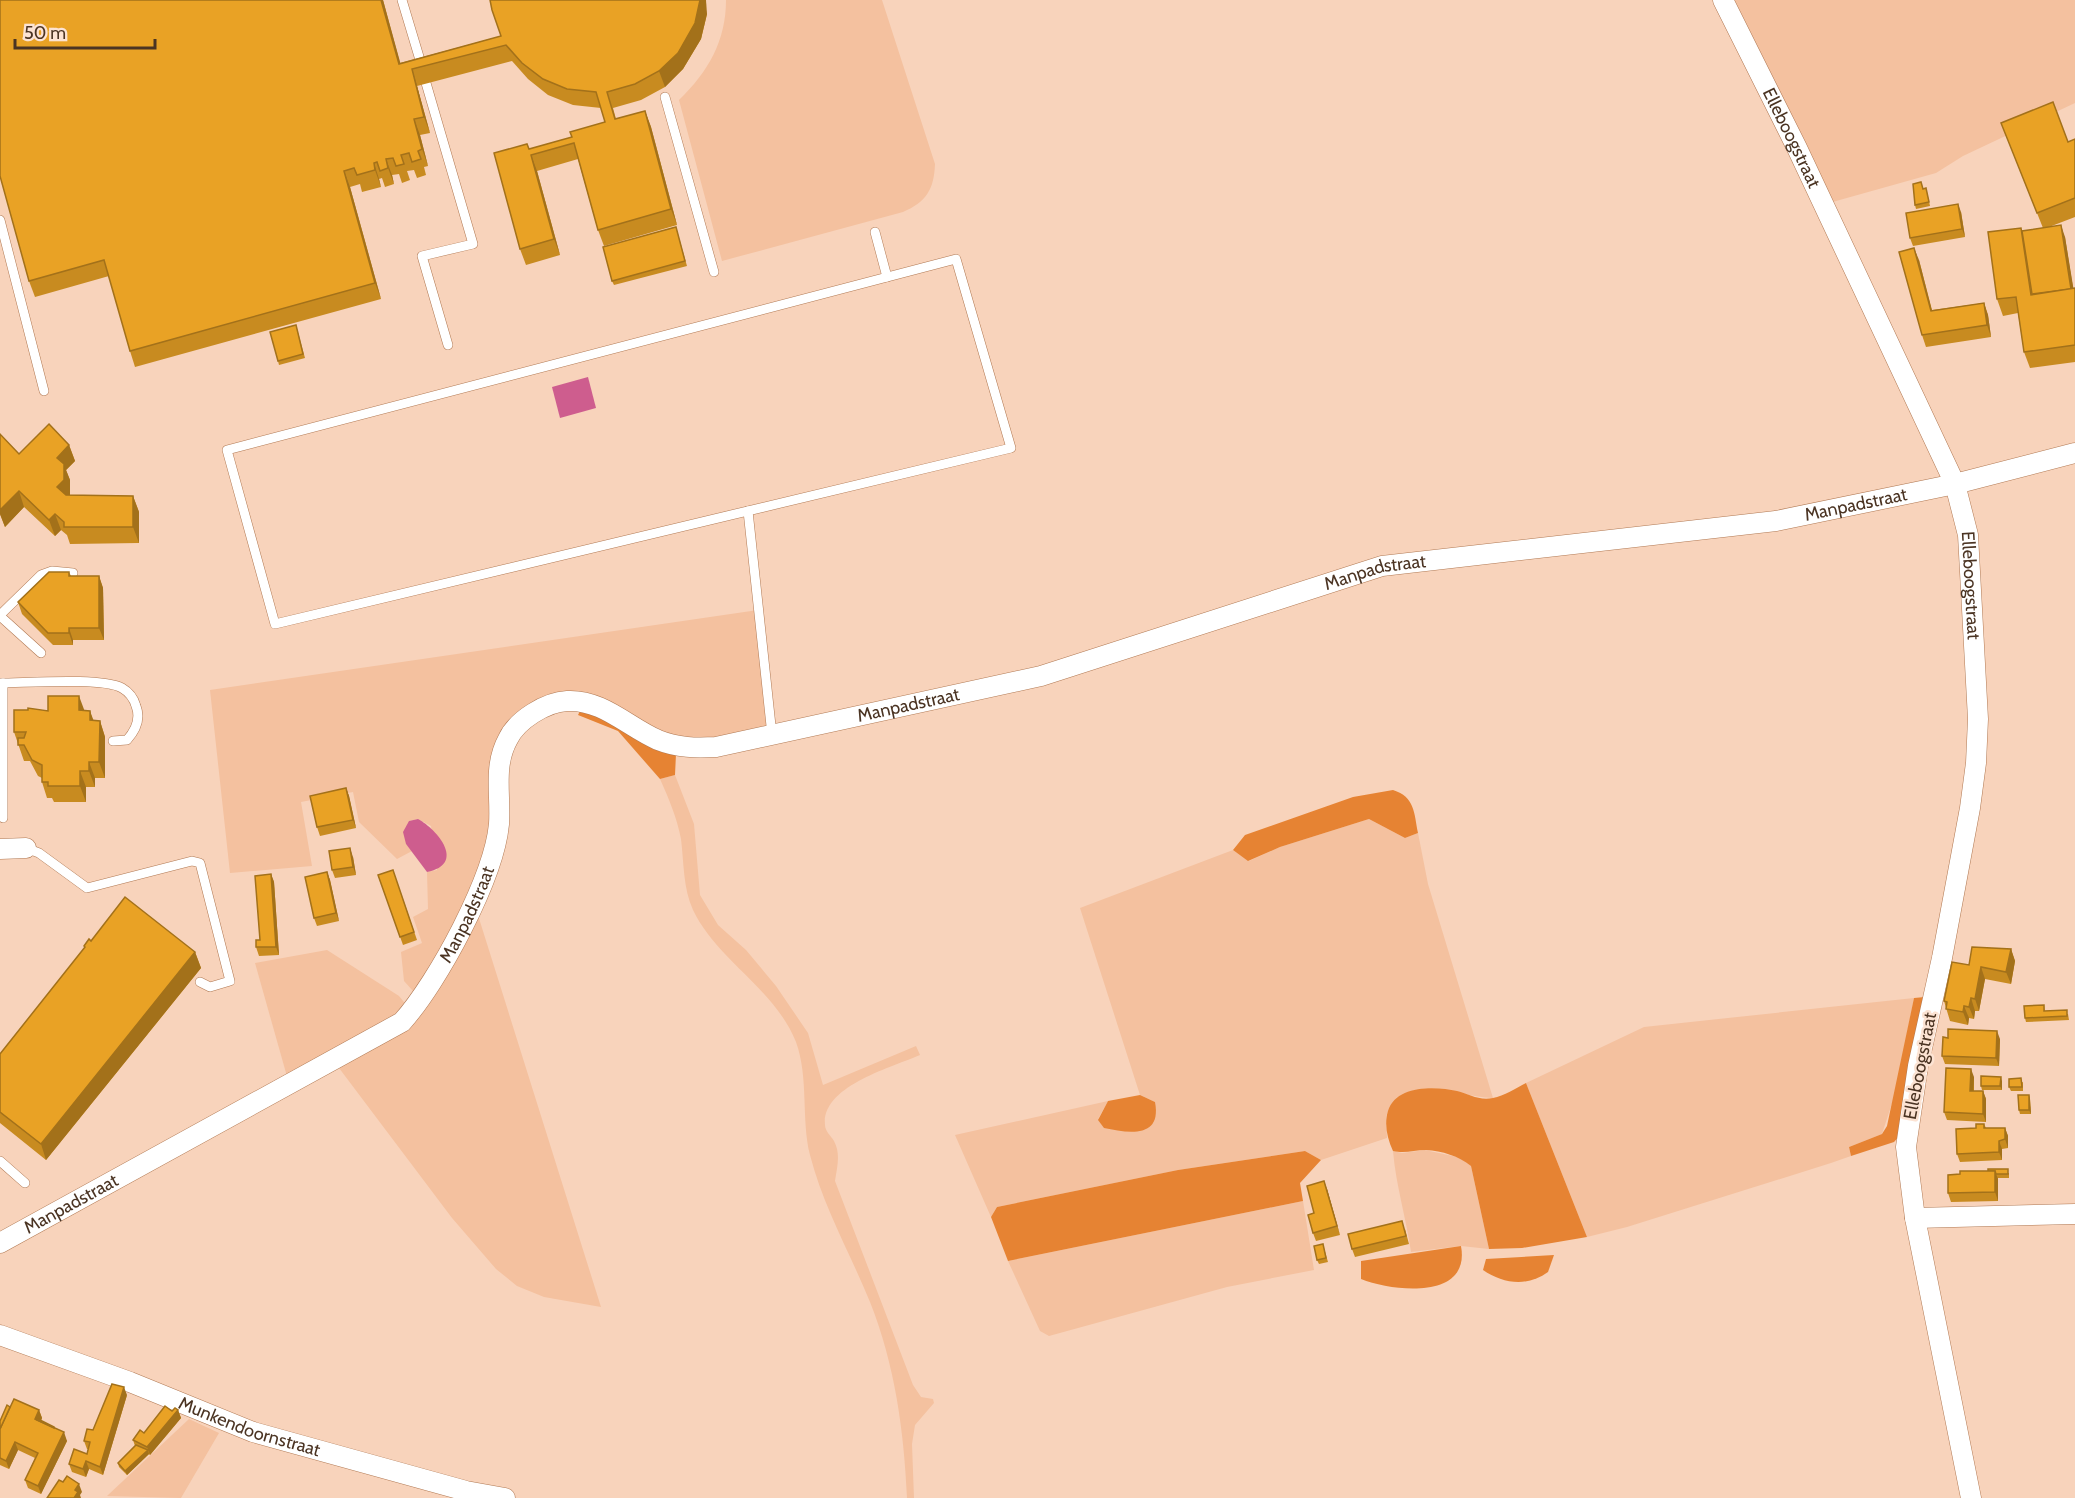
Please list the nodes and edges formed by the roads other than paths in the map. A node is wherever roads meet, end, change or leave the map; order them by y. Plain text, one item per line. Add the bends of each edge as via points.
1 (402, 0) edge
2 (1722, 0) edge
3 (665, 97) dead end
4 (0, 220) edge
5 (875, 232) dead end
6 (714, 272) dead end
7 (887, 277) junction
8 (448, 345) dead end
9 (44, 391) dead end
10 (2075, 453) edge
11 (1955, 484) junction
12 (748, 511) junction
13 (73, 573) edge
14 (0, 616) edge
15 (41, 653) dead end
16 (1, 683) edge
17 (772, 735) junction
18 (113, 741) dead end
19 (3, 818) dead end
20 (26, 848) joint
21 (0, 849) edge
22 (200, 982) dead end
23 (0, 1161) edge
24 (25, 1182) dead end
25 (2075, 1214) edge
26 (1915, 1218) junction
27 (0, 1242) edge
28 (0, 1335) edge
29 (505, 1498) edge
30 (1971, 1498) edge

1 - 8 lane via 474,244 422,256
2 - 11 street, Elleboogstraat via 1797,148
3 - 6 lane
4 - 9 lane
5 - 7 lane
7 - 12 lane via 956,259 1011,448
7 - 12 lane via 227,450 275,624
10 - 11 street, Manpadstraat
11 - 17 street, Manpadstraat via 1776,521 1382,566 1041,676
11 - 26 street, Elleboogstraat via 1968,536 1977,696 1976,763 1906,1148
12 - 17 lane
13 - 14 lane via 52,571 41,575
14 - 15 lane
16 - 18 lane via 105,683 122,688 133,697 138,723 127,740
16 - 19 lane
17 - 27 street, Manpadstraat via 716,747 684,748 659,741 585,702 561,702 540,710 509,736 498,768 499,824 488,866 435,978 402,1023
20 - 21 street
20 - 22 lane via 87,888 200,862 230,981 210,987
23 - 24 lane
25 - 26 street
26 - 30 street, Elleboogstraat
28 - 29 street, Munkendoornstraat via 254,1432 466,1491

